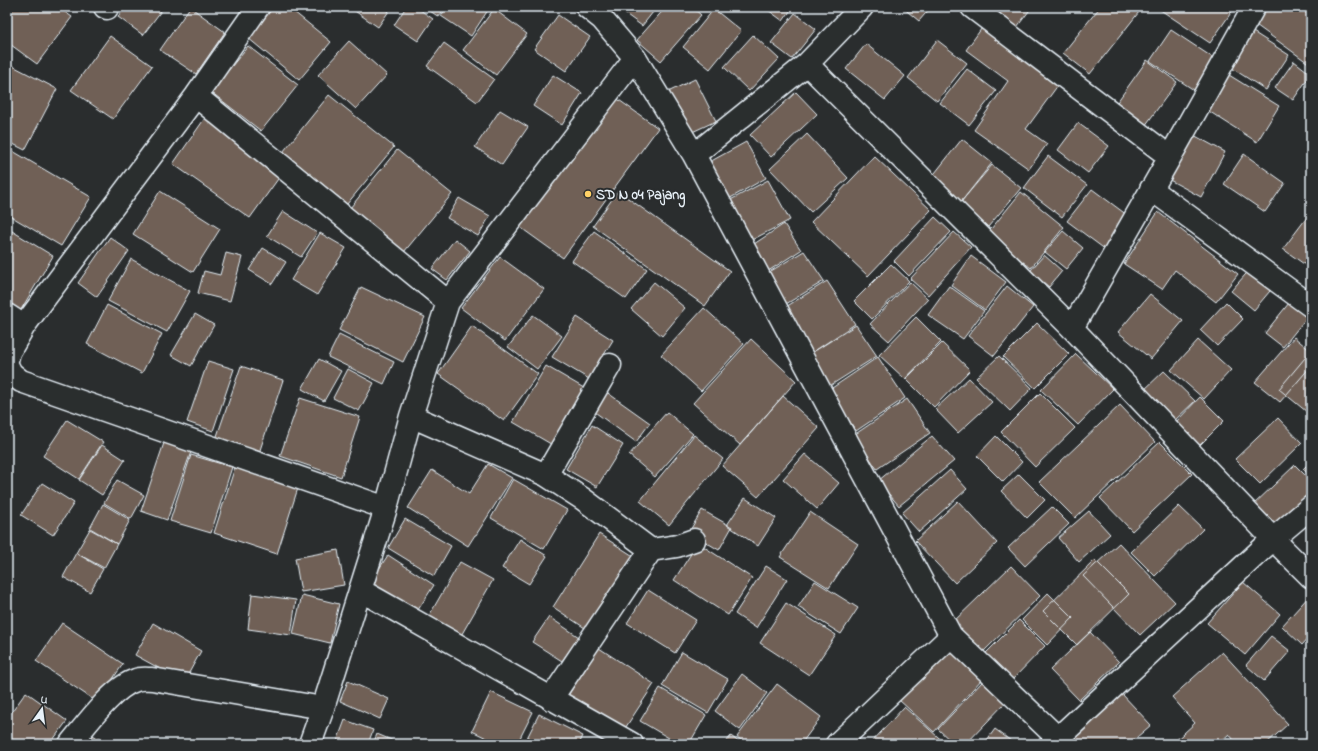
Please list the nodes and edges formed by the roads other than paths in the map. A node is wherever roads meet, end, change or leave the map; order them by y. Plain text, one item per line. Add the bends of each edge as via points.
1 (258, 7) edge
2 (587, 7) edge
3 (862, 7) edge
4 (972, 7) edge
5 (1254, 7) edge
6 (635, 58) junction
7 (807, 64) junction
8 (196, 96) junction
9 (694, 155) junction
10 (1170, 157) junction
11 (1151, 189) junction
12 (448, 302) junction
13 (1311, 306) edge
14 (16, 321) edge
15 (1072, 328) junction
16 (7, 360) edge
17 (7, 365) edge
18 (610, 365) dead end
19 (411, 416) junction
20 (546, 475) junction
21 (386, 508) junction
22 (1311, 508) edge
23 (1273, 539) junction
24 (694, 540) dead end
25 (651, 550) junction
26 (1311, 576) edge
27 (360, 590) junction
28 (952, 636) junction
29 (551, 699) junction
30 (323, 708) junction
31 (1061, 741) edge
32 (70, 744) edge
33 (310, 744) edge
34 (632, 744) edge
35 (837, 744) edge

1 - 8 street
2 - 6 street via 602,20
3 - 7 street
4 - 10 street
5 - 10 street
6 - 9 street
6 - 12 street
7 - 9 street
7 - 15 street
8 - 12 street
8 - 14 street
9 - 28 street
10 - 11 street
11 - 13 street
11 - 15 street
12 - 19 street
14 - 16 street
15 - 23 street
17 - 21 street via 11,373 21,381
18 - 20 street
19 - 20 street
19 - 21 street
20 - 25 street
21 - 27 street
22 - 23 street
23 - 26 street
23 - 31 street
24 - 25 street
25 - 29 street
27 - 29 street
27 - 30 street
28 - 31 street
28 - 35 street
29 - 34 street
30 - 32 street via 152,679 138,679 115,692
30 - 33 street

